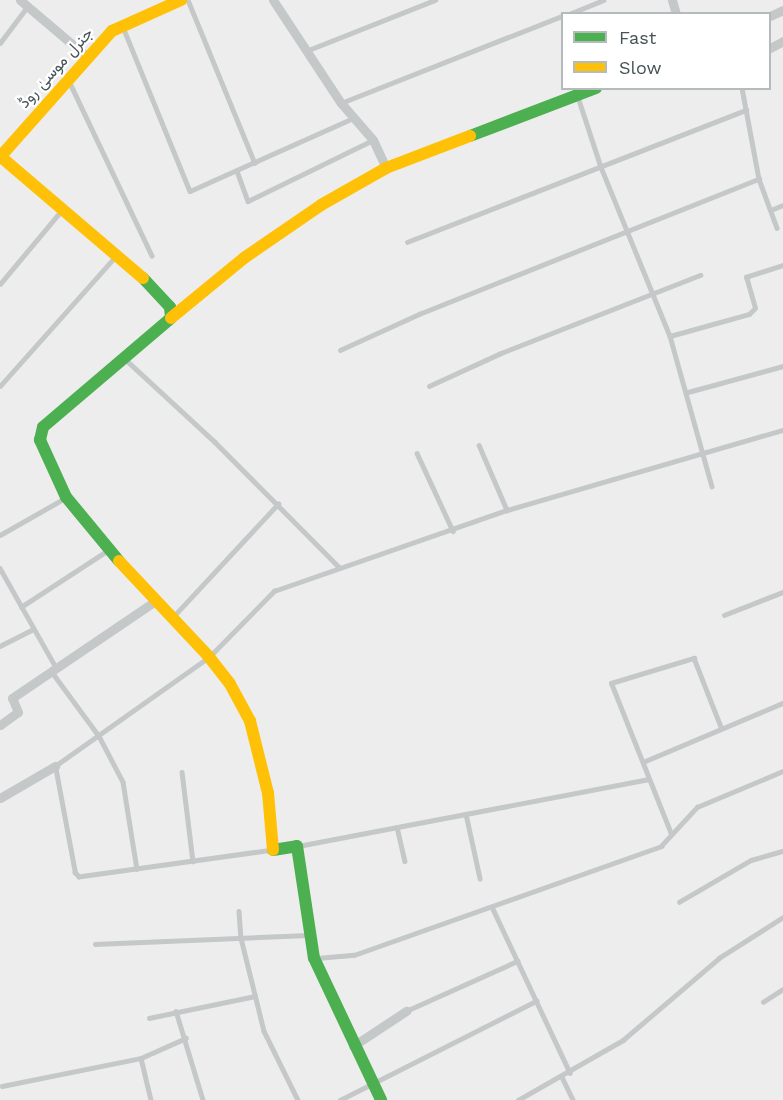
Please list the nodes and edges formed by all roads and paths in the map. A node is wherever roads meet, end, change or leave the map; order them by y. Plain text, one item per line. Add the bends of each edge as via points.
1 (181, 0) edge
2 (188, 0) edge
3 (273, 0) edge
4 (435, 0) edge
5 (603, 0) edge
6 (24, 3) edge
7 (574, 12) edge
8 (561, 16) edge
9 (122, 25) junction
10 (0, 43) edge
11 (306, 51) junction
12 (86, 56) junction
13 (68, 78) junction
14 (591, 90) edge
15 (742, 90) edge
16 (577, 95) junction
17 (341, 103) junction
18 (746, 110) junction
19 (353, 118) junction
20 (373, 140) junction
21 (0, 157) edge
22 (255, 163) junction
23 (601, 167) junction
24 (386, 168) junction
25 (237, 171) junction
26 (759, 179) junction
27 (783, 205) edge
28 (62, 209) junction
29 (771, 210) junction
30 (777, 228) dead end
31 (628, 232) junction
32 (407, 242) dead end
33 (117, 255) junction
34 (152, 256) dead end
35 (783, 265) edge
36 (700, 275) dead end
37 (0, 284) edge
38 (654, 295) junction
39 (171, 318) junction
40 (670, 336) junction
41 (340, 350) dead end
42 (124, 358) junction
43 (783, 366) edge
44 (0, 386) edge
45 (429, 386) dead end
46 (688, 392) junction
47 (783, 430) edge
48 (479, 446) dead end
49 (703, 451) junction
50 (417, 453) dead end
51 (712, 486) dead end
52 (66, 497) junction
53 (278, 504) junction
54 (507, 510) junction
55 (453, 531) junction
56 (0, 535) edge
57 (108, 550) junction
58 (339, 567) junction
59 (0, 568) edge
60 (783, 592) edge
61 (155, 601) junction
62 (21, 607) junction
63 (724, 615) dead end
64 (172, 618) junction
65 (33, 629) junction
66 (0, 646) edge
67 (209, 657) junction
68 (55, 670) junction
69 (783, 703) edge
70 (0, 725) edge
71 (721, 727) junction
72 (99, 736) junction
73 (643, 762) junction
74 (55, 766) junction
75 (783, 771) edge
76 (182, 772) dead end
77 (649, 779) junction
78 (0, 798) edge
79 (466, 814) junction
80 (396, 827) junction
81 (672, 834) junction
82 (297, 846) junction
83 (273, 850) junction
84 (783, 852) edge
85 (194, 861) junction
86 (405, 861) dead end
87 (137, 869) junction
88 (480, 878) dead end
89 (679, 902) dead end
90 (493, 909) junction
91 (239, 911) dead end
92 (783, 917) edge
93 (310, 935) junction
94 (241, 938) junction
95 (95, 944) dead end
96 (314, 958) junction
97 (517, 961) junction
98 (783, 989) edge
99 (255, 996) junction
100 (536, 1001) junction
101 (763, 1002) dead end
102 (176, 1011) junction
103 (406, 1011) joint
104 (149, 1018) dead end
105 (186, 1038) junction
106 (353, 1046) junction
107 (141, 1058) junction
108 (570, 1073) junction
109 (562, 1077) junction
110 (371, 1081) junction
111 (2, 1086) dead end
112 (151, 1100) edge
113 (203, 1100) edge
114 (298, 1100) edge
115 (340, 1100) edge
116 (381, 1100) edge
117 (518, 1100) edge
118 (573, 1100) edge

1 - 9 street, جنرل موسیٰ روڈ
2 - 22 lane
3 - 11 street
4 - 11 lane
5 - 7 lane
6 - 10 lane
6 - 12 street
8 - 17 lane
9 - 12 street, جنرل موسیٰ روڈ
9 - 25 lane via 190,191
11 - 17 street
12 - 13 street, جنرل موسیٰ روڈ
13 - 21 street, جنرل موسیٰ روڈ
13 - 34 lane
14 - 16 street
15 - 18 lane
16 - 23 lane
16 - 24 street
17 - 19 street
18 - 23 lane
18 - 26 lane
19 - 20 street
19 - 22 lane
20 - 24 street
20 - 25 lane via 248,201
21 - 28 street
22 - 25 lane
23 - 31 lane
23 - 32 lane
24 - 39 street via 321,205 244,258
26 - 29 lane
26 - 31 lane
27 - 29 lane
28 - 33 street
28 - 37 lane
29 - 30 lane
31 - 38 lane
31 - 41 lane via 418,314
33 - 39 street via 164,298
33 - 44 lane
35 - 40 lane via 746,277 755,308 750,314
36 - 38 lane
38 - 40 lane
38 - 45 lane via 501,353
39 - 42 street
40 - 46 lane
42 - 52 street via 38,434
42 - 53 lane
43 - 46 lane
46 - 49 lane
47 - 49 lane
48 - 54 lane
49 - 51 lane
49 - 54 lane
50 - 55 lane
52 - 56 lane
52 - 57 street
53 - 58 lane
53 - 64 lane
54 - 55 lane
55 - 58 lane
57 - 61 street
57 - 62 lane
58 - 67 lane via 274,591
59 - 62 lane
60 - 63 lane
61 - 64 street
61 - 68 street
62 - 65 lane
64 - 67 street
65 - 66 lane
65 - 68 lane
67 - 72 lane
67 - 83 street via 230,684 250,721 263,766
68 - 70 street via 12,698 18,712
68 - 72 lane
69 - 71 lane
71 - 73 lane
71 - 73 lane via 694,658 611,683
72 - 74 lane
72 - 87 lane via 123,782
73 - 77 lane
74 - 78 street
74 - 87 lane via 75,873 79,877
75 - 81 lane via 697,807
76 - 85 lane
77 - 79 lane
77 - 81 lane
79 - 80 lane
79 - 88 lane
80 - 82 lane
80 - 86 lane
81 - 90 lane via 661,846
82 - 83 street
82 - 93 street
83 - 85 lane
84 - 89 lane via 751,860
85 - 87 lane
90 - 96 lane via 354,955
90 - 97 lane
91 - 94 lane
92 - 108 lane via 719,958 623,1040
93 - 94 lane
93 - 96 street
94 - 95 lane
94 - 99 lane
96 - 106 street
97 - 100 lane
97 - 103 lane
98 - 101 lane
99 - 102 lane
99 - 114 lane via 264,1031
100 - 108 lane
100 - 110 lane
102 - 104 lane
102 - 105 lane
103 - 106 street
105 - 107 lane
105 - 113 lane
106 - 110 street
107 - 111 lane
107 - 112 lane
108 - 109 lane
109 - 117 lane
109 - 118 lane
110 - 115 lane
110 - 116 street

